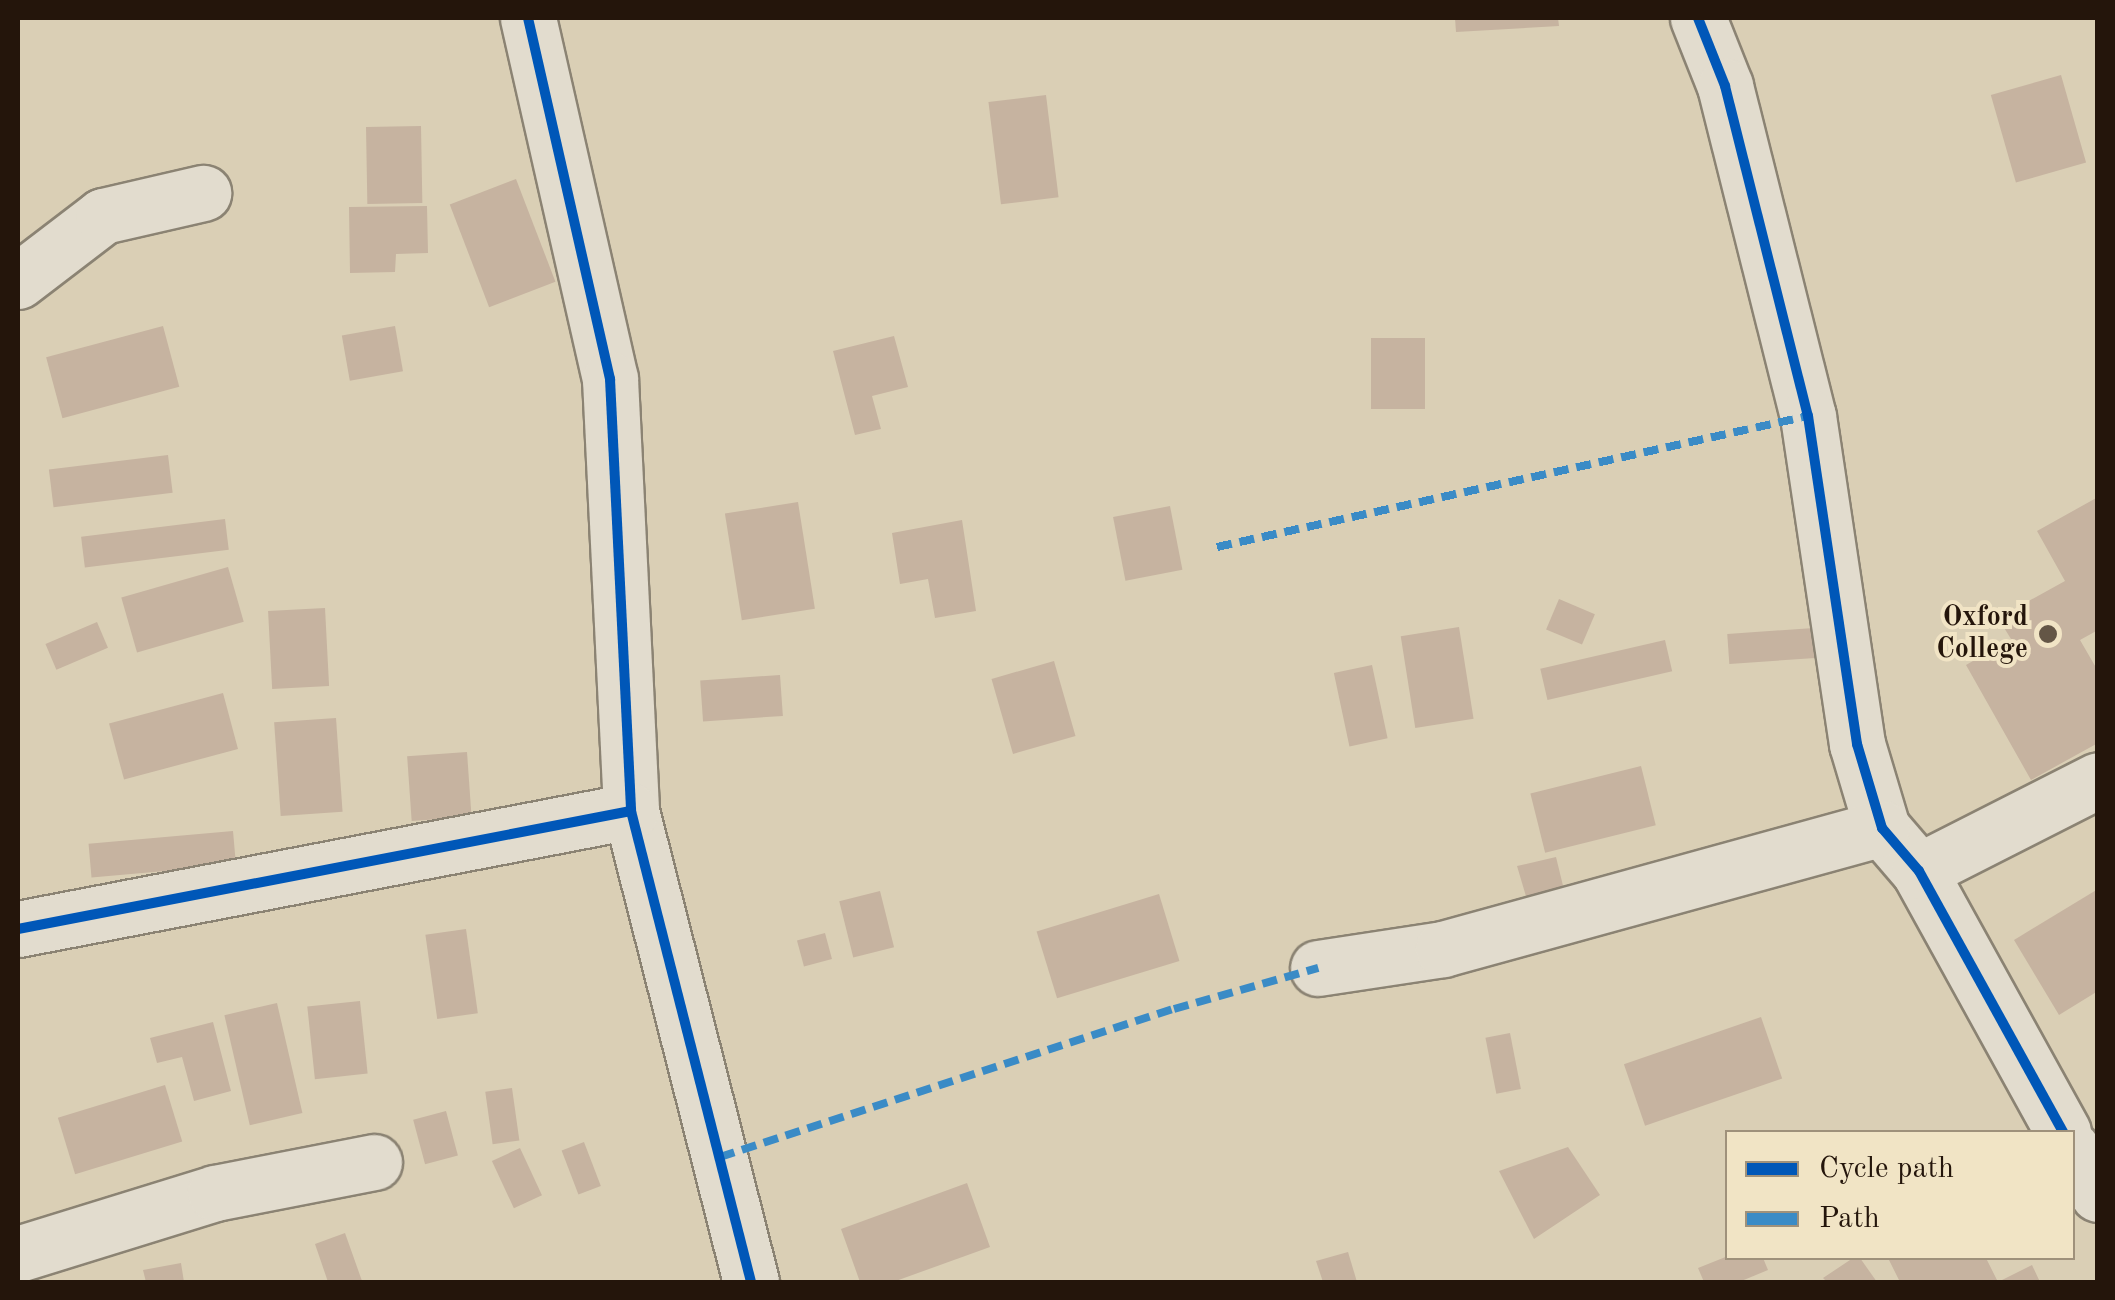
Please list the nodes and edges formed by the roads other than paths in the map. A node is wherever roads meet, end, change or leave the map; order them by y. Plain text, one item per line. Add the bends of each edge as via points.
1 (528, 18) edge
2 (1698, 18) edge
3 (204, 193) dead end
4 (18, 281) edge
5 (2098, 780) edge
6 (631, 810) junction
7 (1882, 828) junction
8 (1919, 871) junction
9 (18, 929) edge
10 (1318, 968) dead end
11 (2063, 1130) edge
12 (2075, 1154) edge
13 (374, 1162) dead end
14 (2098, 1194) edge
15 (18, 1254) edge
16 (751, 1282) edge

1 - 6 street via 610,379
2 - 7 street via 1726,86 1808,416 1857,744
3 - 4 street via 103,216
5 - 8 street
6 - 9 street
6 - 16 street
7 - 8 street
7 - 10 street via 1444,949
8 - 11 street
12 - 14 street
13 - 15 street via 214,1193

